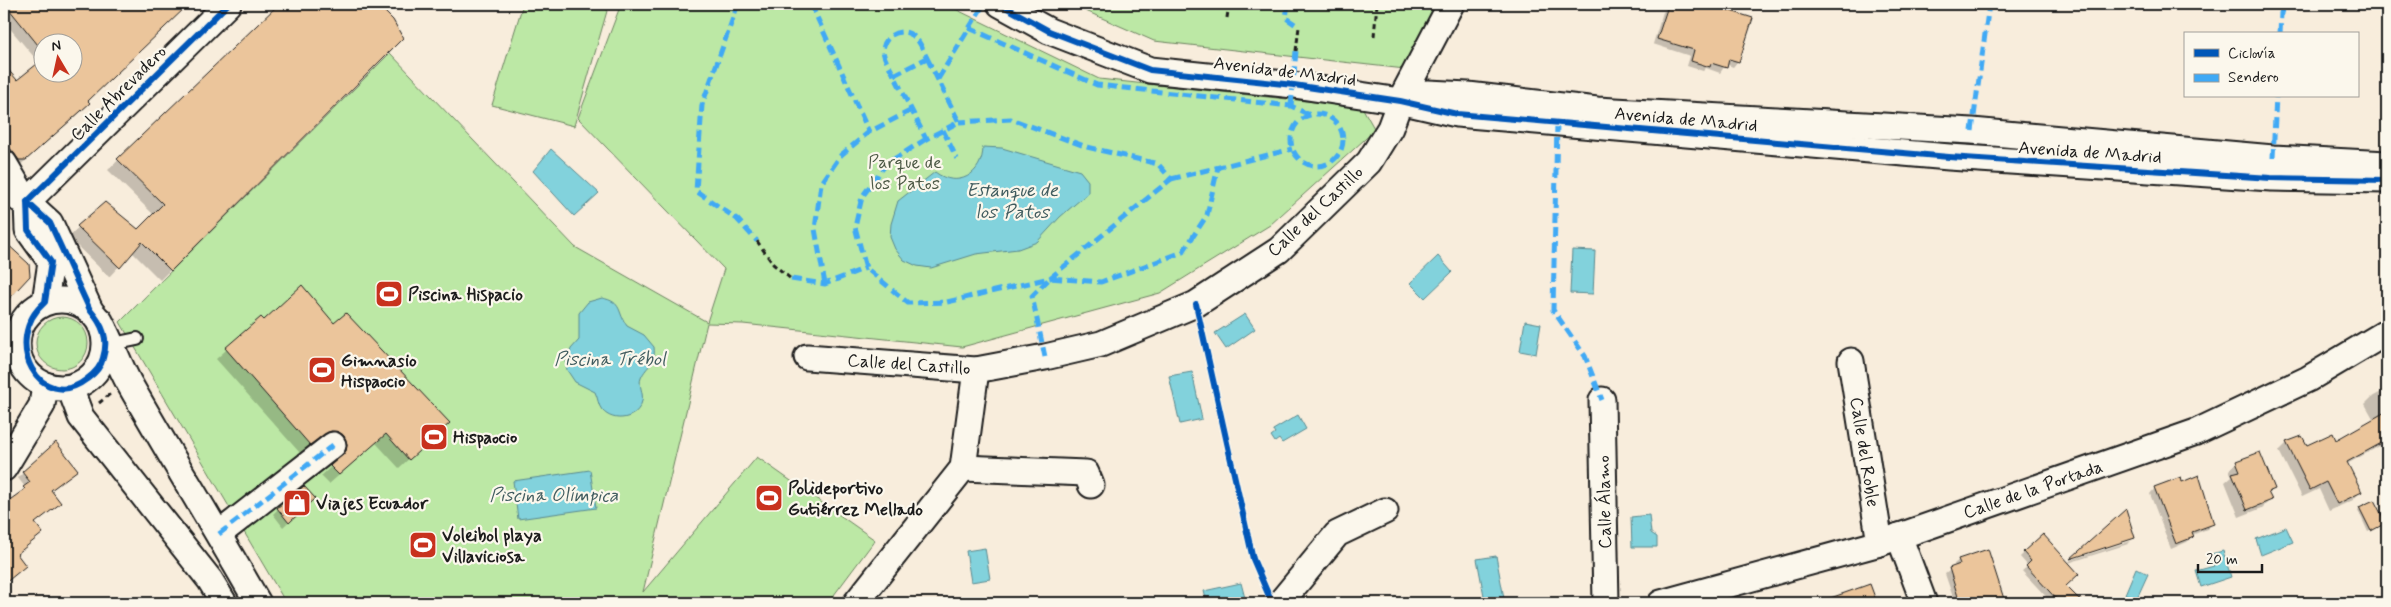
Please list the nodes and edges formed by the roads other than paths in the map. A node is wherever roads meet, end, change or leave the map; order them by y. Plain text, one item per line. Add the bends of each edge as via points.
1 (228, 4) edge
2 (1000, 4) edge
3 (1451, 4) edge
4 (1400, 101) junction
5 (4, 163) edge
6 (2387, 164) edge
7 (2387, 180) edge
8 (4, 195) edge
9 (27, 202) junction
10 (45, 302) junction
11 (95, 315) junction
12 (2387, 332) edge
13 (11, 333) edge
14 (137, 339) dead end
15 (113, 344) junction
16 (807, 357) dead end
17 (1851, 361) dead end
18 (976, 370) junction
19 (45, 385) junction
20 (70, 388) junction
21 (1602, 400) dead end
22 (333, 446) dead end
23 (4, 468) edge
24 (964, 468) junction
25 (1091, 485) dead end
26 (1385, 511) dead end
27 (219, 534) junction
28 (1890, 540) junction
29 (237, 566) junction
30 (210, 580) junction
31 (224, 603) edge
32 (258, 603) edge
33 (856, 603) edge
34 (1280, 603) edge
35 (1606, 603) edge
36 (1661, 603) edge
37 (1924, 603) edge

1 - 9 street, Calle Abrevadero
2 - 4 street, Avenida de Madrid via 1049,31 1150,70 1294,85
3 - 4 street, Calle del Castillo
4 - 6 street, Avenida de Madrid via 1428,93 1468,95 1597,110 1972,131 2273,158
4 - 7 street, Avenida de Madrid via 1438,111 1480,116 1949,157 2271,178
4 - 18 street, Calle del Castillo via 1390,128 1369,162 1279,250 1196,304 1101,344
5 - 9 street
8 - 9 street
9 - 10 street via 28,230 52,262
9 - 11 street via 50,224
10 - 11 street via 68,300
10 - 13 street
11 - 15 street
11 - 20 street via 105,334 106,349 102,362 89,378
12 - 28 street, Calle de la Portada via 2308,379 2196,432
13 - 19 street via 19,358 29,374
14 - 15 lane
15 - 27 street via 128,380
16 - 18 street, Calle del Castillo
17 - 28 street, Calle del Roble
18 - 24 street
19 - 20 street
19 - 23 street via 42,404
20 - 30 street via 81,417
21 - 35 street, Calle Álamo
22 - 27 street
24 - 25 street via 1086,472
24 - 33 street
26 - 34 street via 1337,534
27 - 29 street
28 - 36 street, Calle de la Portada
28 - 37 street, Calle del Roble
29 - 30 street
29 - 32 street
30 - 31 street

